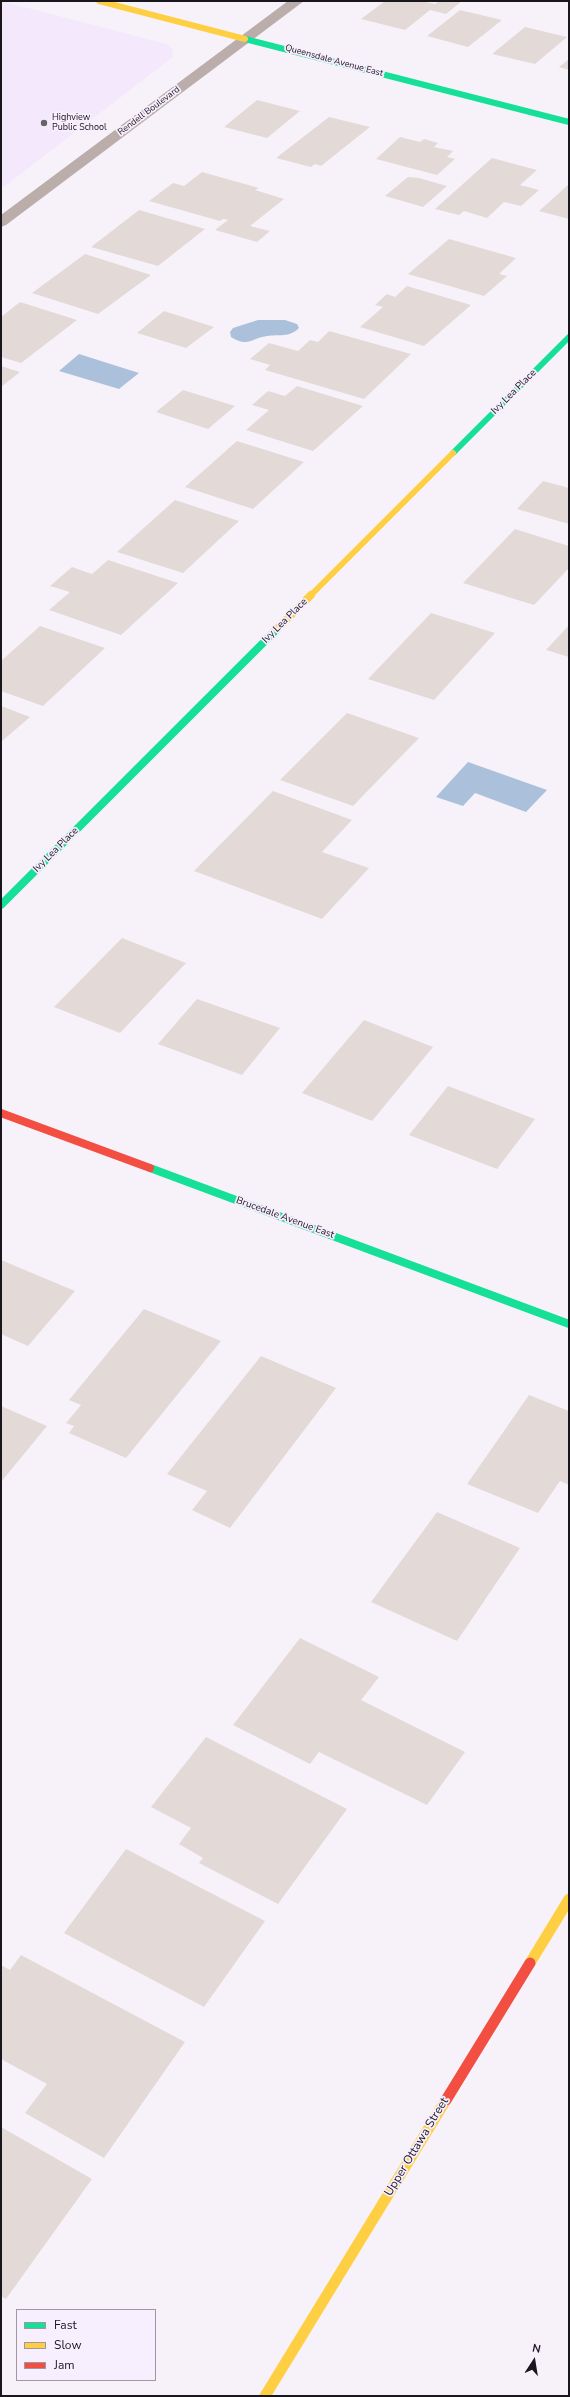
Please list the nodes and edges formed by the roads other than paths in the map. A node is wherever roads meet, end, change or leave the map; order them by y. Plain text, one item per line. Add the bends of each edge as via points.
1 (99, 1) edge
2 (297, 1) edge
3 (247, 39) junction
4 (569, 122) edge
5 (1, 222) edge
6 (569, 337) edge
7 (1, 905) edge
8 (1, 1113) edge
9 (569, 1324) edge
10 (569, 1899) edge
11 (264, 2396) edge

1 - 3 street, Queensdale Avenue East
2 - 3 street, Rendell Boulevard
3 - 4 street, Queensdale Avenue East
3 - 5 street, Rendell Boulevard
6 - 7 street, Ivy Lea Place
8 - 9 street, Brucedale Avenue East
10 - 11 street, Upper Ottawa Street

